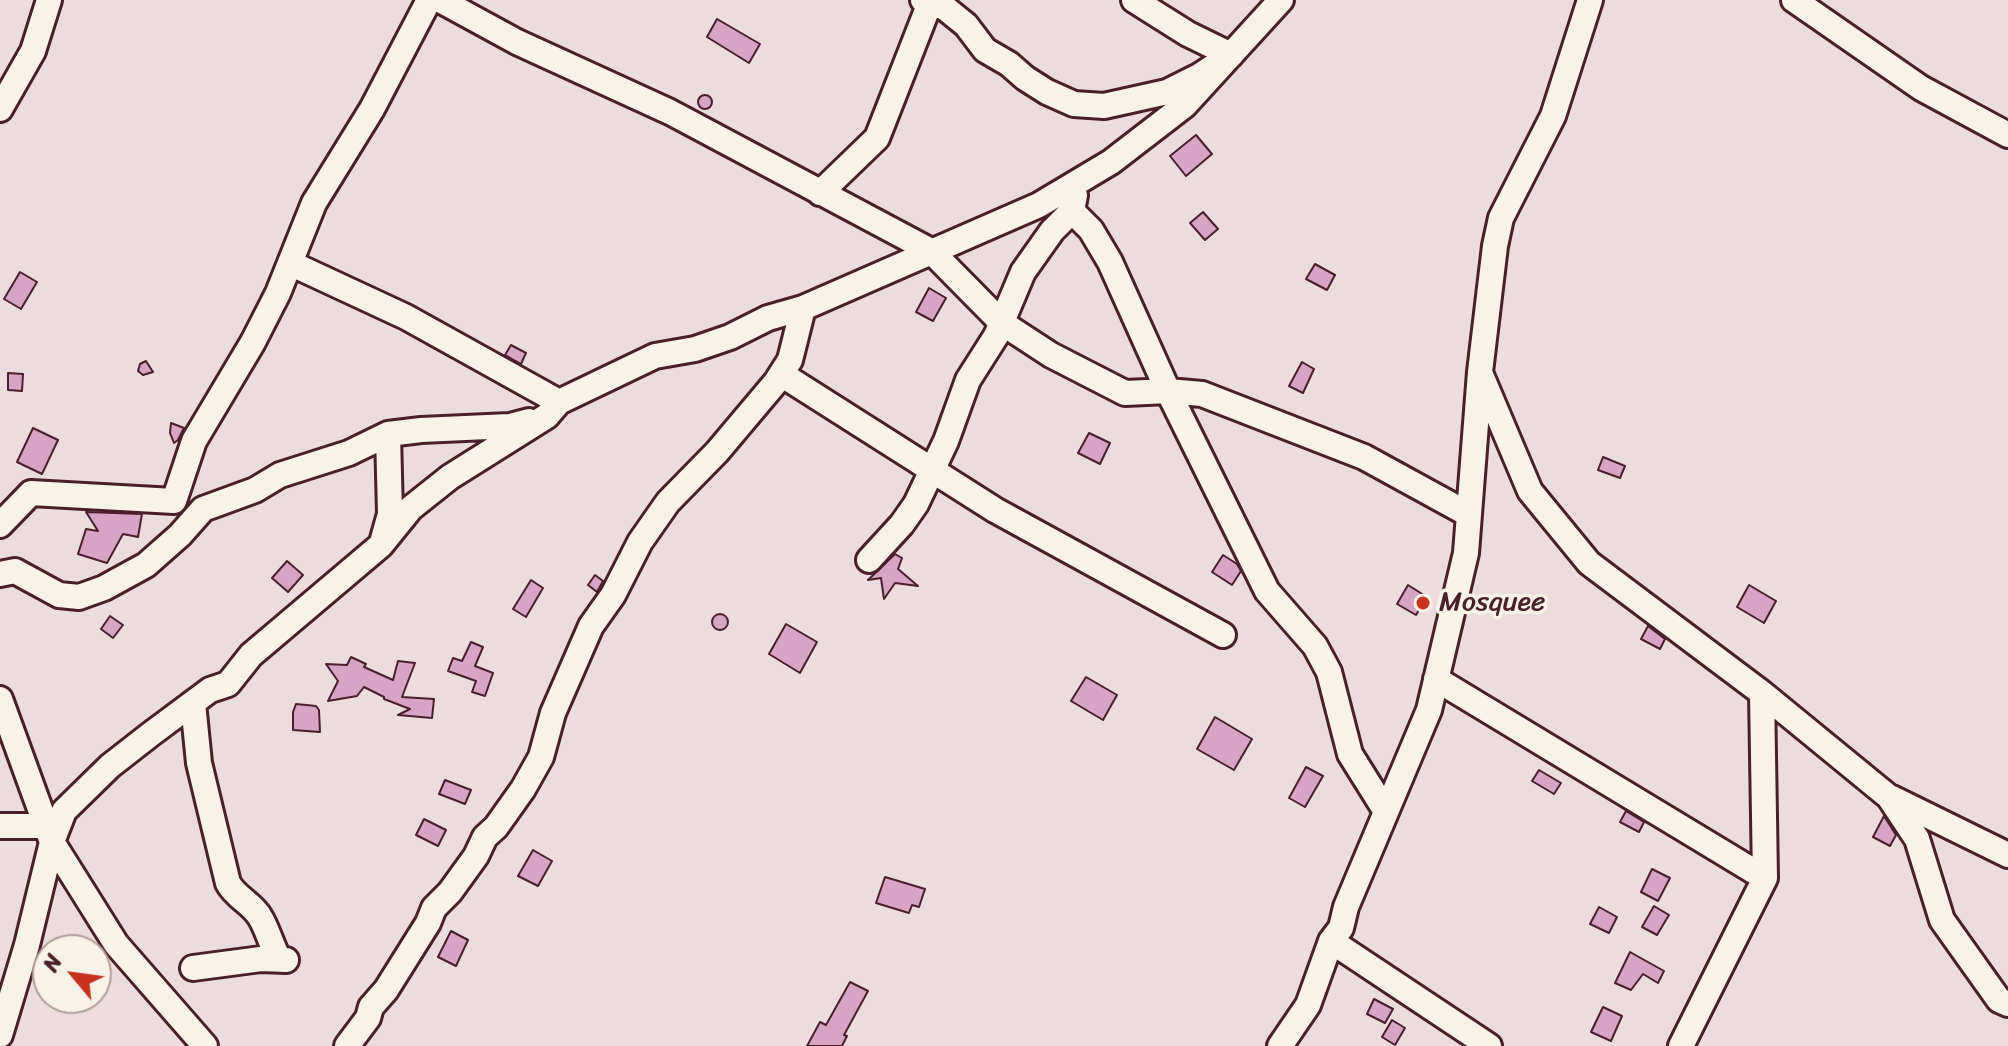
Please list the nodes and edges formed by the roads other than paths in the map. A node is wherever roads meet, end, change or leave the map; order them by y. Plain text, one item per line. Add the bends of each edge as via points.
1 (49, 0) edge
2 (429, 0) edge
3 (440, 0) edge
4 (1134, 0) edge
5 (1281, 0) edge
6 (1590, 0) edge
7 (1794, 0) edge
8 (927, 1) edge
9 (1231, 55) junction
10 (0, 109) edge
11 (2008, 135) edge
12 (1076, 180) junction
13 (820, 193) junction
14 (1072, 211) junction
15 (931, 251) junction
16 (292, 264) junction
17 (803, 308) junction
18 (1002, 323) junction
19 (1480, 372) junction
20 (781, 374) junction
21 (1168, 391) junction
22 (553, 409) junction
23 (388, 434) junction
24 (932, 470) junction
25 (1468, 514) junction
26 (0, 525) edge
27 (381, 545) junction
28 (869, 560) dead end
29 (0, 574) edge
30 (1223, 635) dead end
31 (1436, 679) junction
32 (1762, 693) junction
33 (0, 699) edge
34 (193, 703) junction
35 (1889, 797) junction
36 (1385, 810) junction
37 (0, 826) edge
38 (49, 834) junction
39 (2008, 855) edge
40 (1765, 878) junction
41 (1331, 941) junction
42 (193, 968) dead end
43 (2005, 1008) edge
44 (0, 1035) edge
45 (205, 1046) edge
46 (347, 1046) edge
47 (1280, 1046) edge
48 (1489, 1046) edge
49 (1681, 1046) edge

1 - 10 street via 33,51
2 - 16 street via 372,109 314,203
3 - 13 street via 517,42 670,112
4 - 9 street
5 - 9 street
6 - 19 street via 1553,116 1501,218
7 - 11 street via 1921,88
8 - 9 street via 966,25 985,50 1074,104 1104,106 1167,92
8 - 13 street via 877,138
9 - 12 street via 1185,105 1148,135
12 - 14 street
12 - 15 street via 1039,205
13 - 15 street
14 - 18 street via 1023,272
14 - 21 street via 1110,262
15 - 17 street
15 - 18 street
16 - 22 street via 406,317
16 - 26 street via 194,441 174,501 31,493
17 - 20 street via 790,360
17 - 22 street via 695,349 655,356
18 - 21 street via 1125,393
18 - 24 street via 968,380
19 - 25 street
19 - 32 street via 1530,491 1589,563
20 - 24 street
20 - 46 street via 668,502 640,542 591,626 553,713 541,757 523,789 434,908
21 - 25 street via 1202,394 1364,457
21 - 36 street via 1267,591 1315,646 1329,672 1350,754
22 - 23 street via 510,426
22 - 27 street via 440,485 411,508
23 - 27 street via 390,514
23 - 29 street via 203,509 146,565 79,597 59,595 15,571
24 - 28 street via 902,524
24 - 30 street
25 - 31 street via 1466,553
27 - 34 street via 251,655 228,684
31 - 36 street via 1429,710
31 - 40 street
32 - 35 street
32 - 40 street
33 - 38 street
34 - 38 street via 98,777
34 - 42 street via 199,763 228,883 259,914 283,959
35 - 39 street
35 - 43 street via 1917,839 1942,920
36 - 41 street via 1341,928
37 - 38 street
38 - 44 street via 27,945
38 - 45 street via 116,944
40 - 49 street
41 - 47 street via 1308,1005
41 - 48 street

